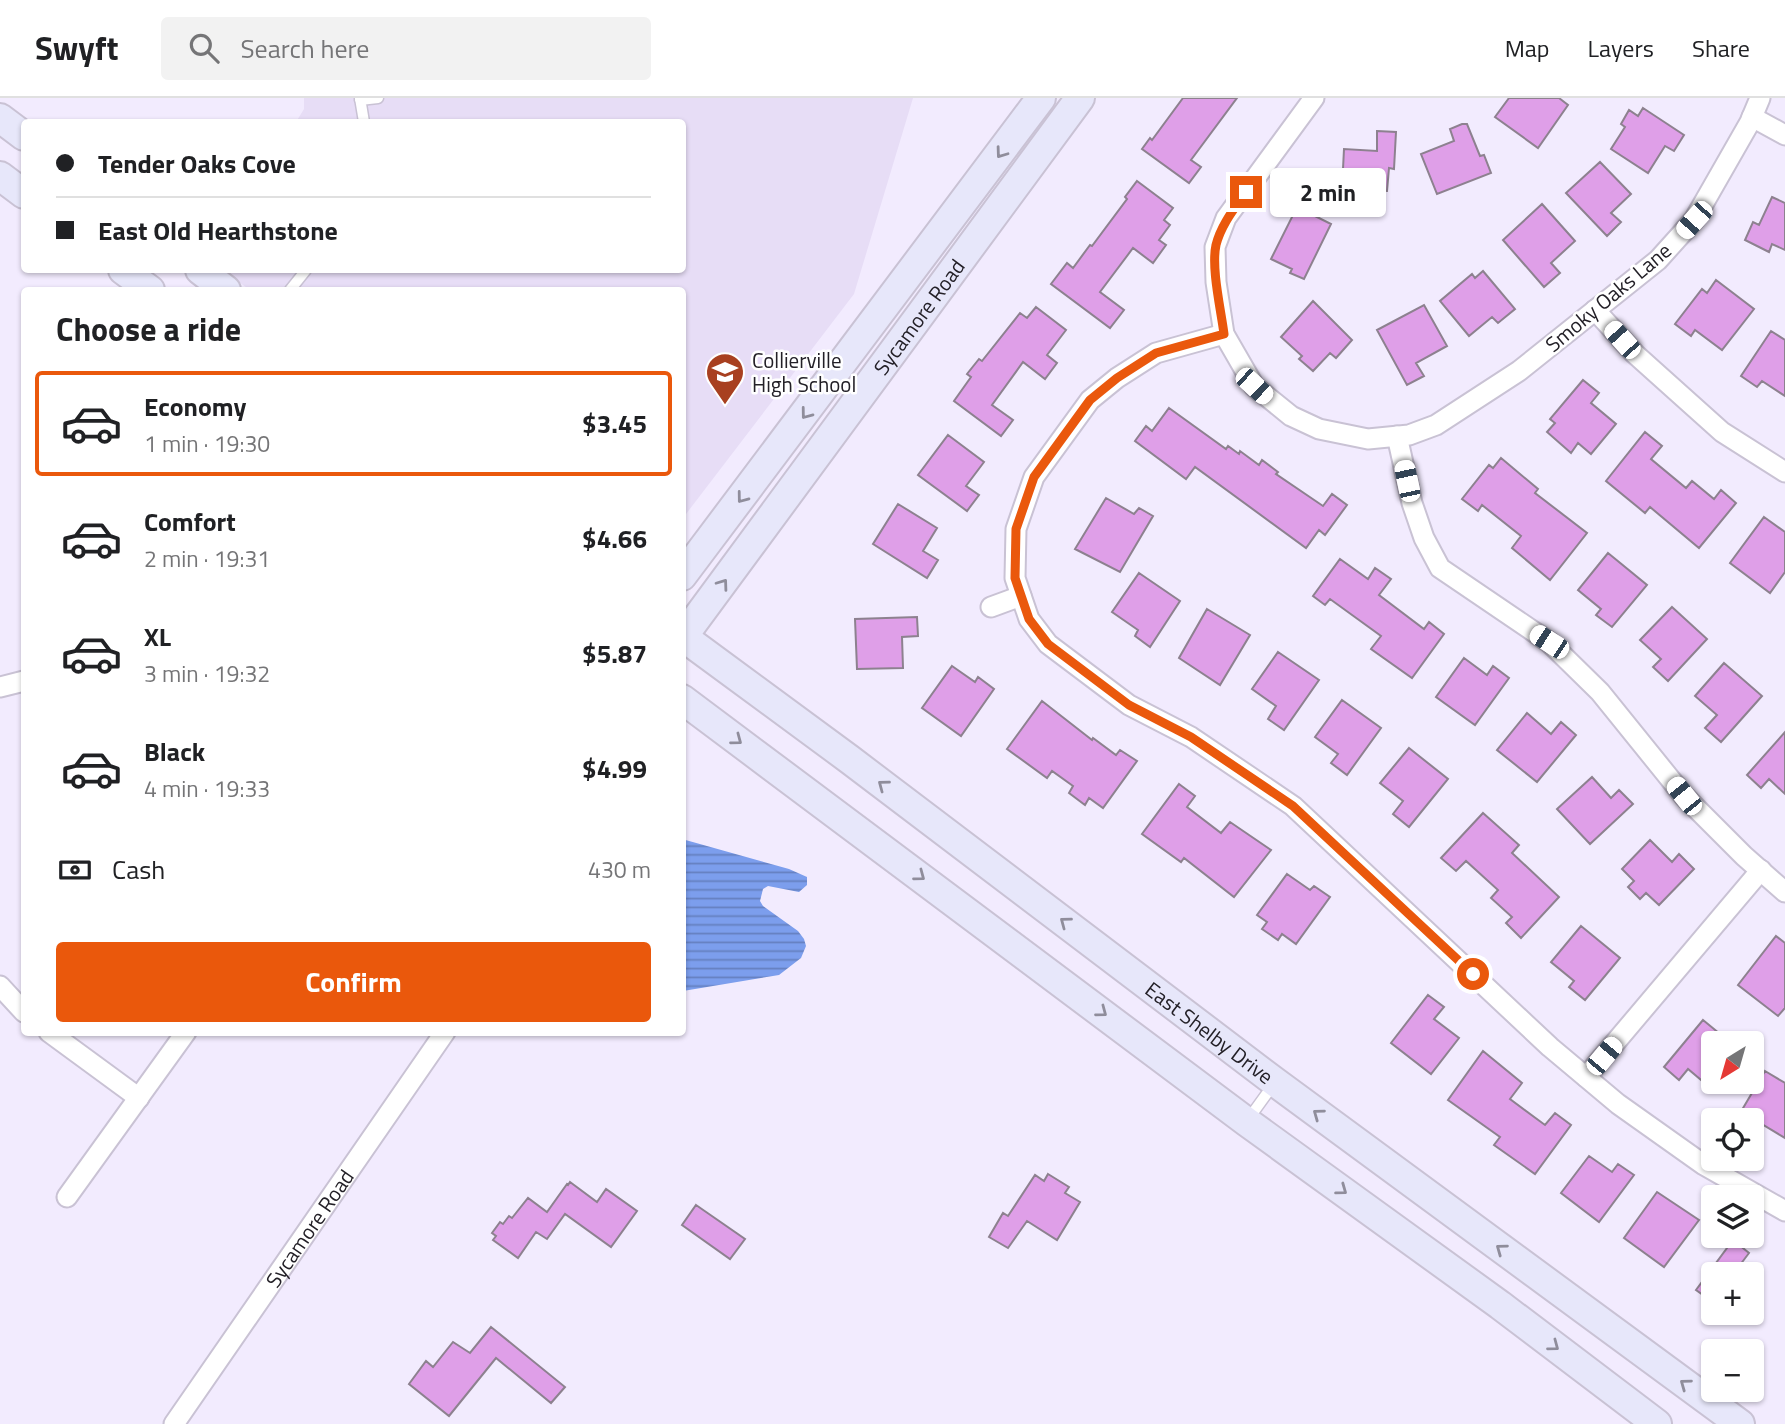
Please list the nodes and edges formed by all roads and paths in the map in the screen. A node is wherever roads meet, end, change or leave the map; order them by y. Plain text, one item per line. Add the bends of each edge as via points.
1 (378, 98) edge
2 (1041, 98) edge
3 (1080, 98) edge
4 (1314, 98) edge
5 (1760, 98) edge
6 (360, 99) edge
7 (1752, 117) junction
8 (0, 118) edge
9 (363, 119) edge
10 (21, 134) edge
11 (1785, 135) edge
12 (0, 176) edge
13 (21, 192) edge
14 (127, 273) edge
15 (204, 273) edge
16 (304, 273) edge
17 (146, 287) edge
18 (222, 287) edge
19 (292, 287) edge
20 (1595, 310) junction
21 (1224, 334) junction
22 (1397, 436) junction
23 (1785, 472) edge
24 (686, 571) edge
25 (1021, 596) junction
26 (991, 607) dead end
27 (686, 633) edge
28 (686, 639) edge
29 (21, 682) edge
30 (0, 687) edge
31 (686, 702) edge
32 (1761, 870) junction
33 (1785, 892) edge
34 (0, 986) edge
35 (21, 1009) edge
36 (54, 1036) edge
37 (183, 1036) edge
38 (442, 1036) edge
39 (1586, 1077) junction
40 (1275, 1082) junction
41 (139, 1098) junction
42 (1247, 1122) junction
43 (67, 1197) dead end
44 (1785, 1212) edge
45 (174, 1424) edge
46 (1657, 1424) edge
47 (1740, 1424) edge

1 - 6 lane
2 -> 24 main road, Sycamore Road
27 -> 3 main road, Sycamore Road
4 - 21 street via 1226,218 1215,247
5 - 7 street, Smoky Oaks Lane
6 - 9 lane
7 - 11 street
7 - 20 street, Smoky Oaks Lane via 1694,220 1658,260
8 - 10 main road
12 - 13 main road
14 - 17 main road
15 - 18 main road
16 - 19 lane
20 - 22 street, Smoky Oaks Lane via 1519,371 1436,425
20 - 23 street via 1635,354 1722,432
21 - 22 street, Smoky Oaks Lane via 1254,386 1291,416 1319,429 1368,439
21 - 25 street via 1156,353 1090,400 1034,477 1016,529 1015,578
22 - 32 street via 1412,503 1440,568 1549,642 1600,692 1684,796
25 - 26 street
25 - 39 street via 1029,619 1048,644 1129,705 1191,737 1293,806
40 -> 28 main road, East Shelby Drive
29 - 30 street
31 -> 42 main road
32 - 33 street
32 - 39 street
34 - 35 street
36 - 41 street
37 - 41 street
38 - 45 street, Sycamore Road
39 - 44 street via 1704,1165
40 - 42 lane
47 -> 40 main road, East Shelby Drive
41 - 43 street
42 -> 46 main road

